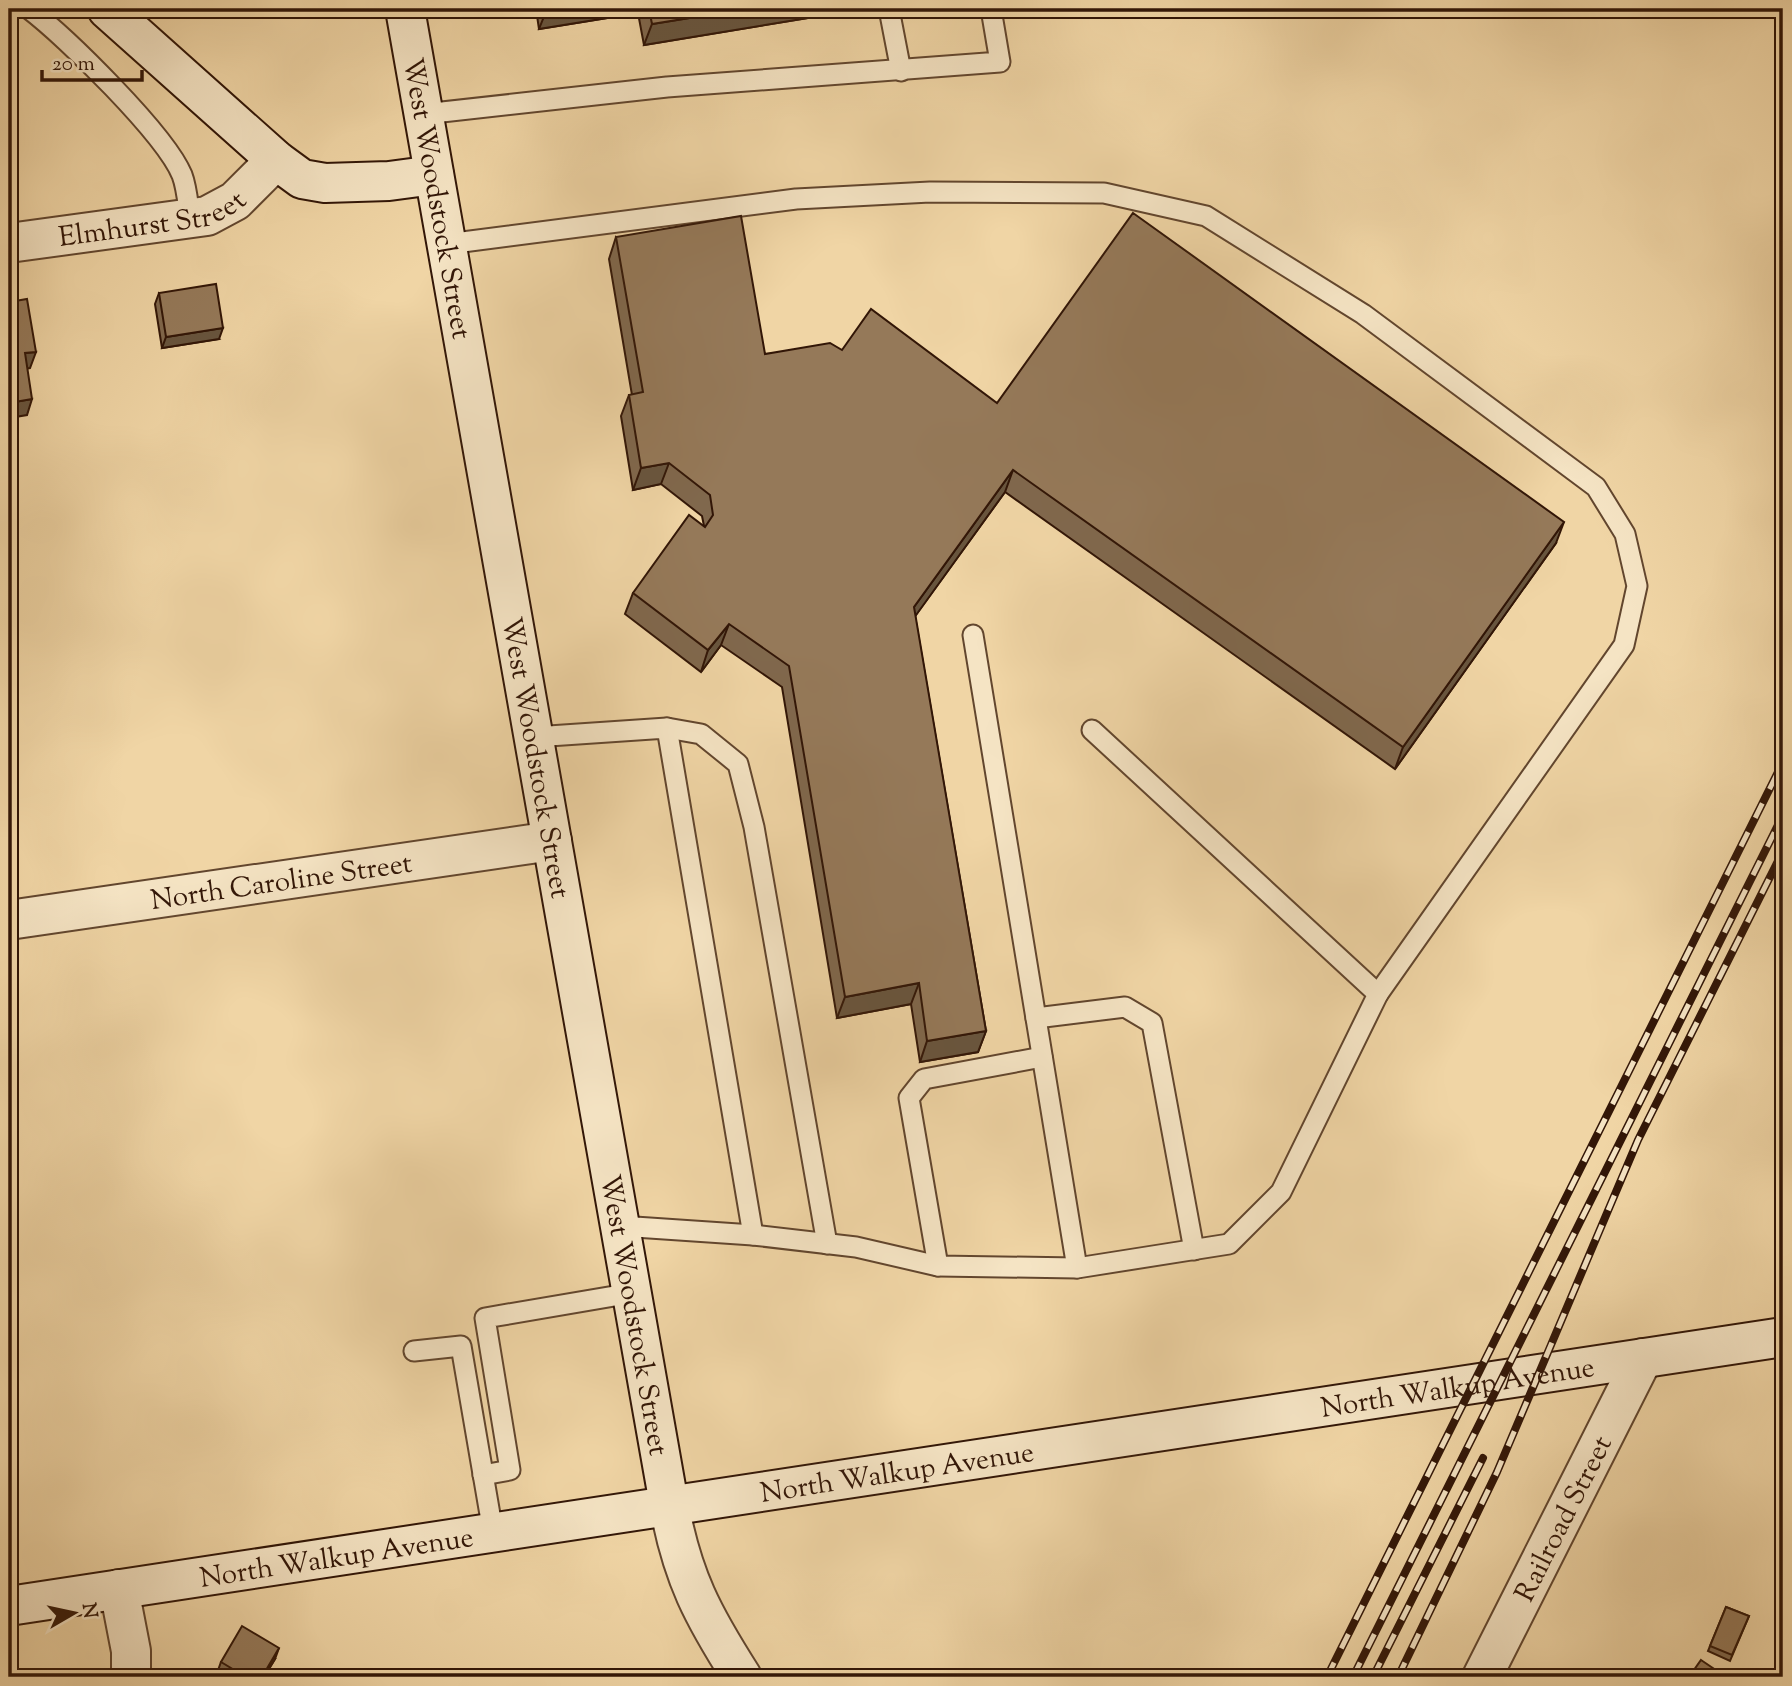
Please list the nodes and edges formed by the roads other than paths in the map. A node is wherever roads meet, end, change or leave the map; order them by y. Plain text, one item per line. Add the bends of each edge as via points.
1 (29, 9) edge
2 (107, 9) edge
3 (405, 9) edge
4 (889, 9) edge
5 (991, 9) edge
6 (901, 71) junction
7 (424, 114) junction
8 (276, 160) junction
9 (435, 175) junction
10 (190, 218) junction
11 (9, 243) edge
12 (447, 244) junction
13 (973, 635) dead end
14 (667, 728) junction
15 (1092, 730) dead end
16 (534, 737) junction
17 (552, 841) junction
18 (9, 919) edge
19 (1378, 994) junction
20 (1036, 1018) junction
21 (1042, 1057) junction
22 (620, 1226) junction
23 (753, 1235) junction
24 (827, 1244) junction
25 (1194, 1250) junction
26 (938, 1266) junction
27 (1077, 1268) junction
28 (632, 1293) junction
29 (1783, 1336) edge
30 (414, 1351) dead end
31 (1643, 1358) junction
32 (483, 1475) junction
33 (669, 1504) junction
34 (493, 1532) junction
35 (119, 1589) junction
36 (9, 1606) edge
37 (131, 1677) edge
38 (742, 1677) edge
39 (1482, 1677) edge

1 - 10 lane via 54,27 158,138 182,176
2 - 8 street
3 - 7 street, West Woodstock Street
4 - 6 lane
5 - 6 lane via 1000,62
6 - 7 lane via 667,87
7 - 9 street, West Woodstock Street
8 - 9 street via 302,179 325,183
8 - 10 street, Elmhurst Street via 235,201 207,216
9 - 12 street, West Woodstock Street
10 - 11 street, Elmhurst Street
12 - 16 street, West Woodstock Street
12 - 19 lane via 796,199 930,192 1104,193 1206,216 1363,314 1596,487 1625,534 1637,586 1624,645
13 - 20 lane
14 - 16 lane
14 - 23 lane
14 - 24 lane via 701,734 738,764 754,827
15 - 19 lane
16 - 17 street, West Woodstock Street
17 - 18 street, North Caroline Street
17 - 22 street, West Woodstock Street
19 - 25 lane via 1281,1192 1229,1244
20 - 21 lane
20 - 25 lane via 1125,1007 1152,1023
21 - 26 lane via 924,1079 909,1098
21 - 27 lane
22 - 23 lane
22 - 28 street, West Woodstock Street
23 - 24 lane
24 - 26 lane
25 - 27 lane
26 - 27 lane
28 - 32 lane via 485,1318 510,1470
28 - 33 street, West Woodstock Street
29 - 31 street, North Walkup Avenue
30 - 32 lane via 461,1346
31 - 33 street, North Walkup Avenue
31 - 39 street, Railroad Street
32 - 34 lane
33 - 34 street, North Walkup Avenue
33 - 38 street, West Woodstock Street via 678,1554 694,1592
34 - 35 street, North Walkup Avenue
35 - 36 street, North Walkup Avenue
35 - 37 street via 131,1651

